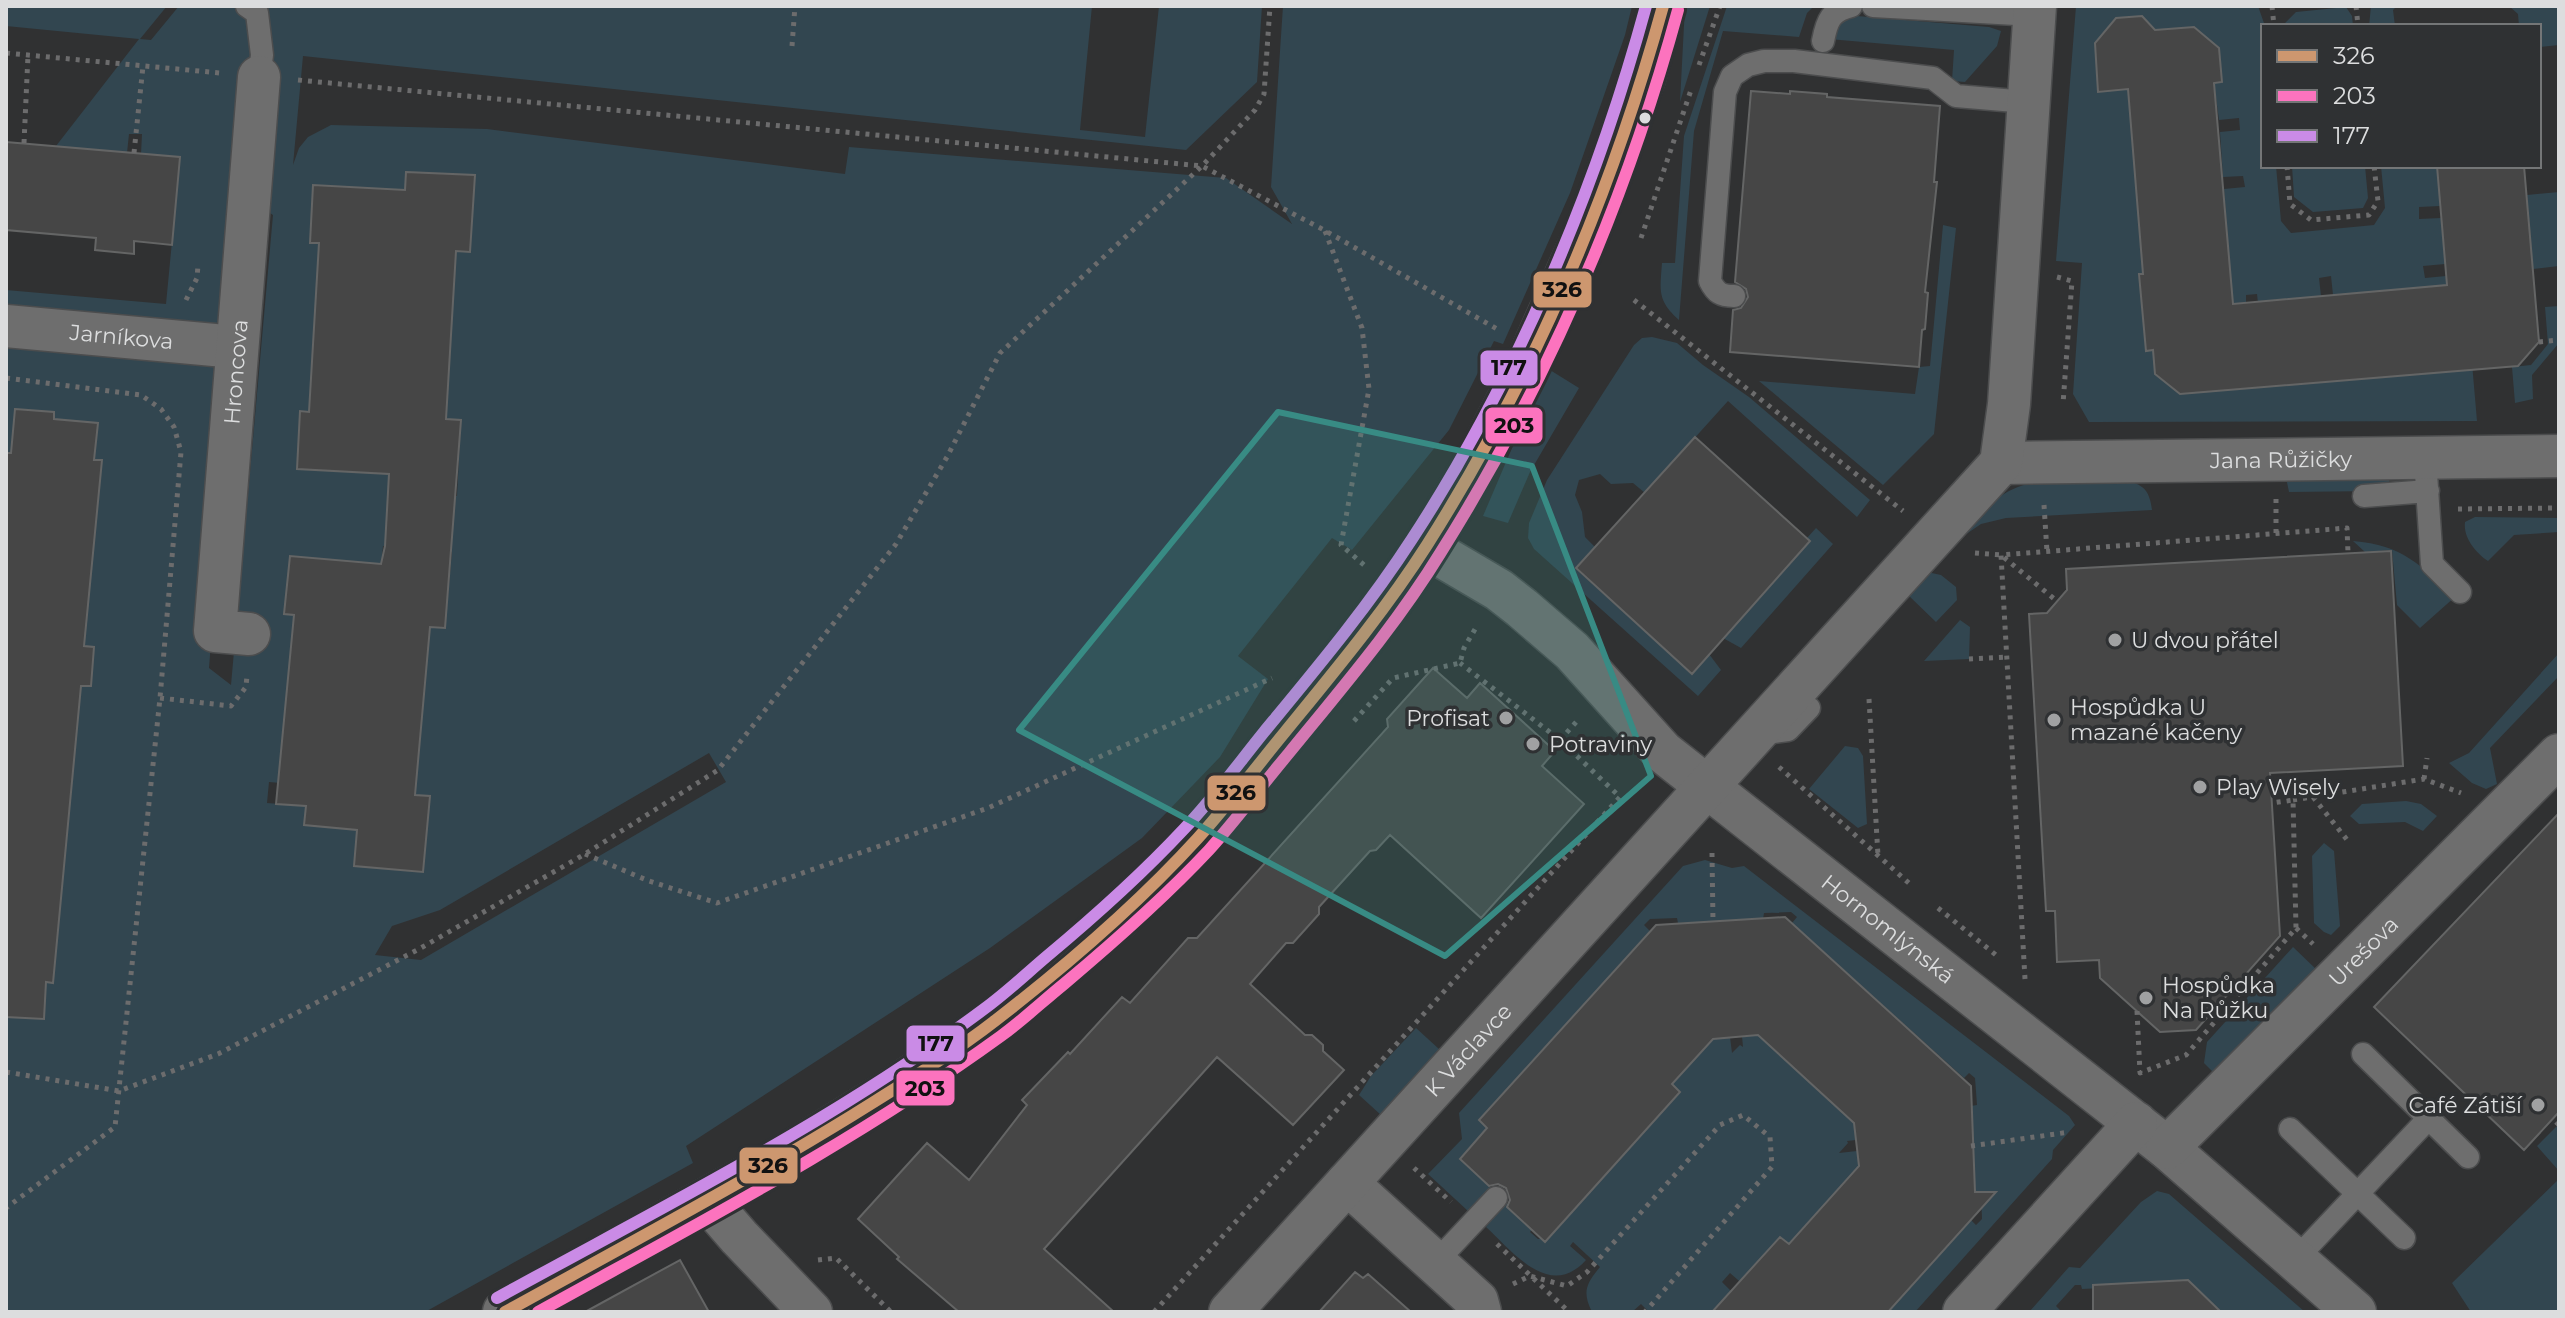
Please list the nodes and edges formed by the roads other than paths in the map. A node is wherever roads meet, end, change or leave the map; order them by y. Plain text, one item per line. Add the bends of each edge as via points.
1 (247, 6) edge
2 (1663, 6) edge
3 (1851, 6) edge
4 (1873, 6) edge
5 (2035, 10) edge
6 (1823, 41) dead end
7 (259, 77) joint
8 (2027, 102) junction
9 (1734, 296) dead end
10 (6, 326) edge
11 (236, 347) junction
12 (2559, 456) edge
13 (2001, 463) junction
14 (2427, 486) junction
15 (2364, 496) dead end
16 (1426, 547) junction
17 (2460, 592) dead end
18 (249, 634) road end
19 (1809, 708) dead end
20 (1763, 748) junction
21 (2559, 755) edge
22 (1706, 788) junction
23 (2363, 1054) dead end
24 (2429, 1118) junction
25 (2290, 1129) dead end
26 (2152, 1136) junction
27 (2468, 1157) dead end
28 (1347, 1183) junction
29 (2359, 1194) junction
30 (1496, 1198) dead end
31 (707, 1200) junction
32 (2404, 1238) dead end
33 (2295, 1260) junction
34 (1435, 1263) junction
35 (1478, 1306) edge
36 (525, 1307) edge
37 (811, 1312) edge
38 (1230, 1312) edge
39 (1964, 1312) edge
40 (2355, 1312) edge

1 - 7 lane via 257,13
2 - 16 street via 1628,121 1543,333
3 - 6 lane via 1837,10
4 - 5 lane
5 - 8 street
7 - 11 street, Hroncova
8 - 9 lane via 1956,96 1933,78 1794,61 1748,65 1732,76 1725,92 1710,281 1723,296
8 - 13 street
10 - 11 street, Jarníkova
11 - 18 street, Hroncova via 215,631
12 - 14 street, Jana Růžičky
13 - 14 street, Jana Růžičky
13 - 20 street
14 - 15 lane
14 - 17 lane via 2432,564
16 - 22 street, Hornomlýnská via 1499,590 1572,651 1663,752
16 - 31 street via 1366,633 1199,837 1120,916 995,1021 892,1091
19 - 20 lane
20 - 22 street
21 - 26 street, Urešova
22 - 26 street, Hornomlýnská
22 - 28 street, K Václavce
23 - 24 lane
24 - 27 lane
24 - 29 lane
25 - 29 lane
26 - 33 street, Hornomlýnská
26 - 39 street, Urešova
28 - 34 street
28 - 38 street, K Václavce
29 - 32 lane
29 - 33 lane
30 - 34 lane
31 - 36 street
31 - 37 street
33 - 40 street, Hornomlýnská
34 - 35 street

